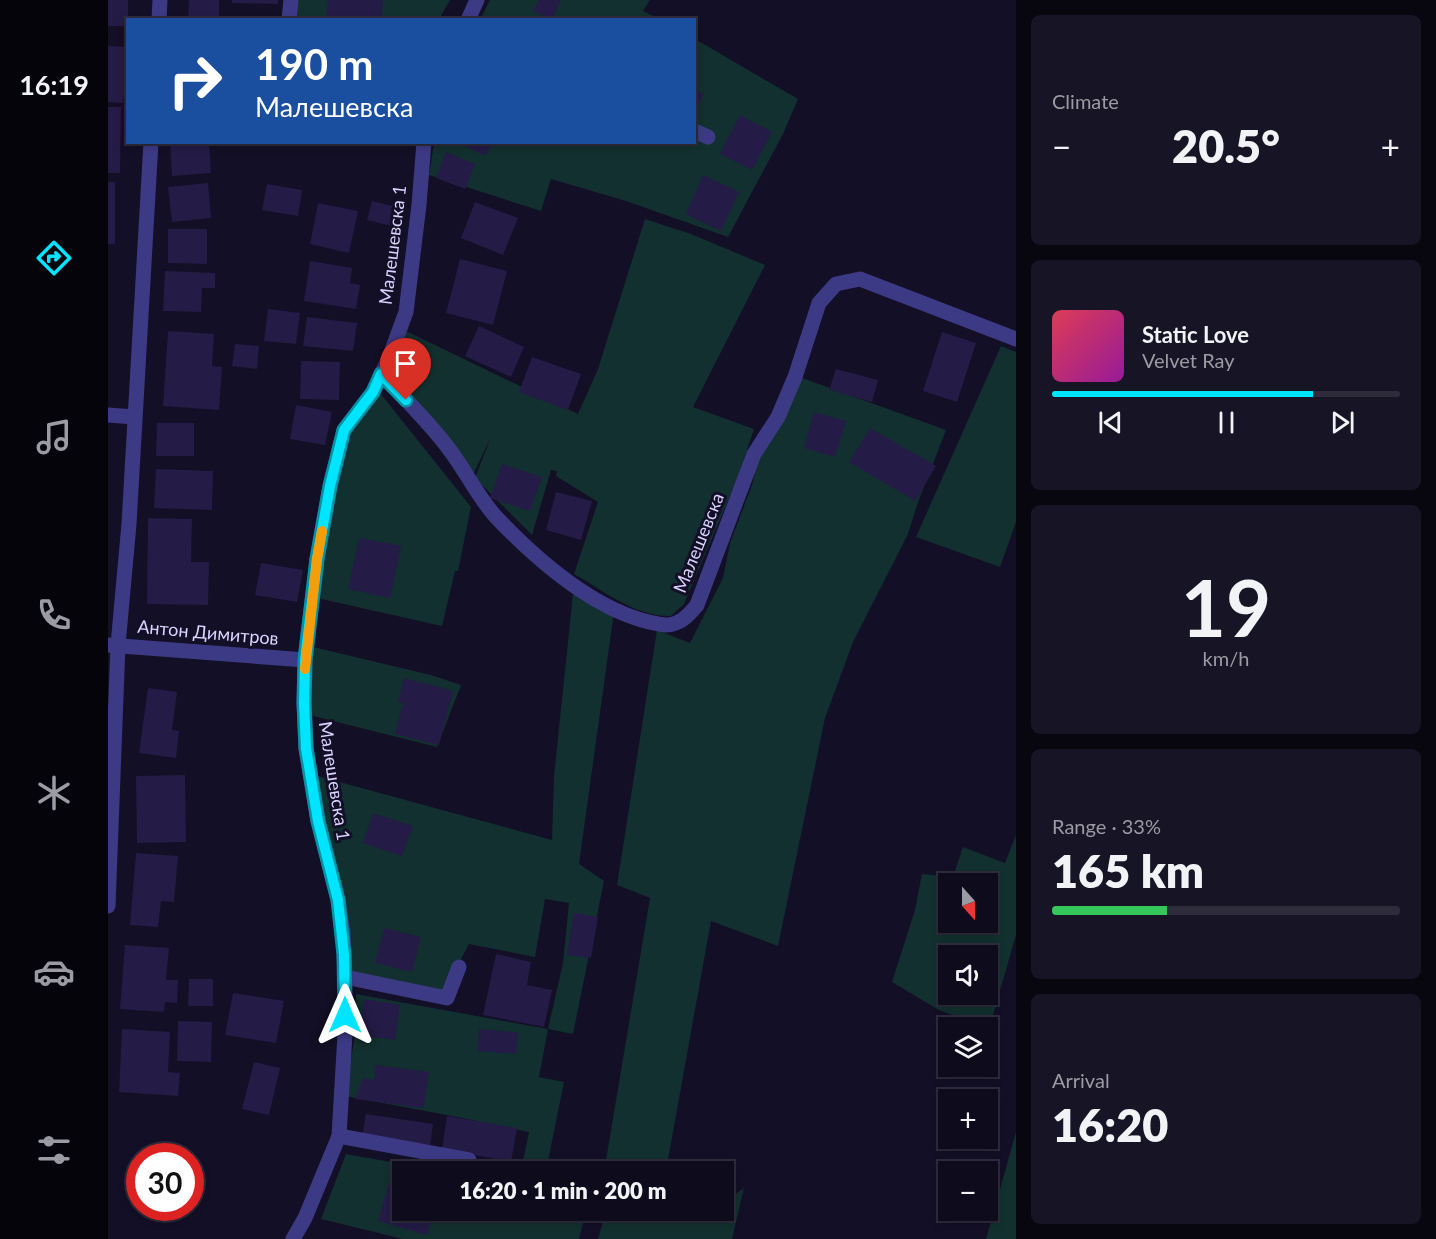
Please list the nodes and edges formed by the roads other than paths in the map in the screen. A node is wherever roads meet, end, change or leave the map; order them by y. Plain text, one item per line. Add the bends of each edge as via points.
1 (160, 0) edge
2 (291, 0) edge
3 (477, 0) edge
4 (159, 18) edge
5 (289, 18) edge
6 (469, 18) edge
7 (151, 144) edge
8 (424, 144) edge
9 (1016, 339) edge
10 (381, 374) junction
11 (108, 415) edge
12 (134, 417) junction
13 (113, 645) edge
14 (305, 660) junction
15 (108, 906) edge
16 (459, 967) dead end
17 (345, 977) junction
18 (339, 1136) junction
19 (469, 1160) dead end
20 (293, 1239) edge

1 - 4 street
2 - 5 street
3 - 6 street
7 - 12 street
8 - 10 street, Малешевска 1 via 406,312
9 - 10 street, Малешевска via 860,279 836,284 819,303 795,377 778,417 754,454 697,605 677,623 664,626 601,604 528,547 495,516 450,450
10 - 14 street, Малешевска 1 via 373,392 344,430 317,559
11 - 12 street
12 - 13 street via 129,524
13 - 14 street, Антон Димитров
13 - 15 street
14 - 17 street, Малешевска 1 via 306,748 318,821 338,900
16 - 17 street via 447,998
17 - 18 street, Малешевска 1
18 - 19 street
18 - 20 street, Малешевска 1

